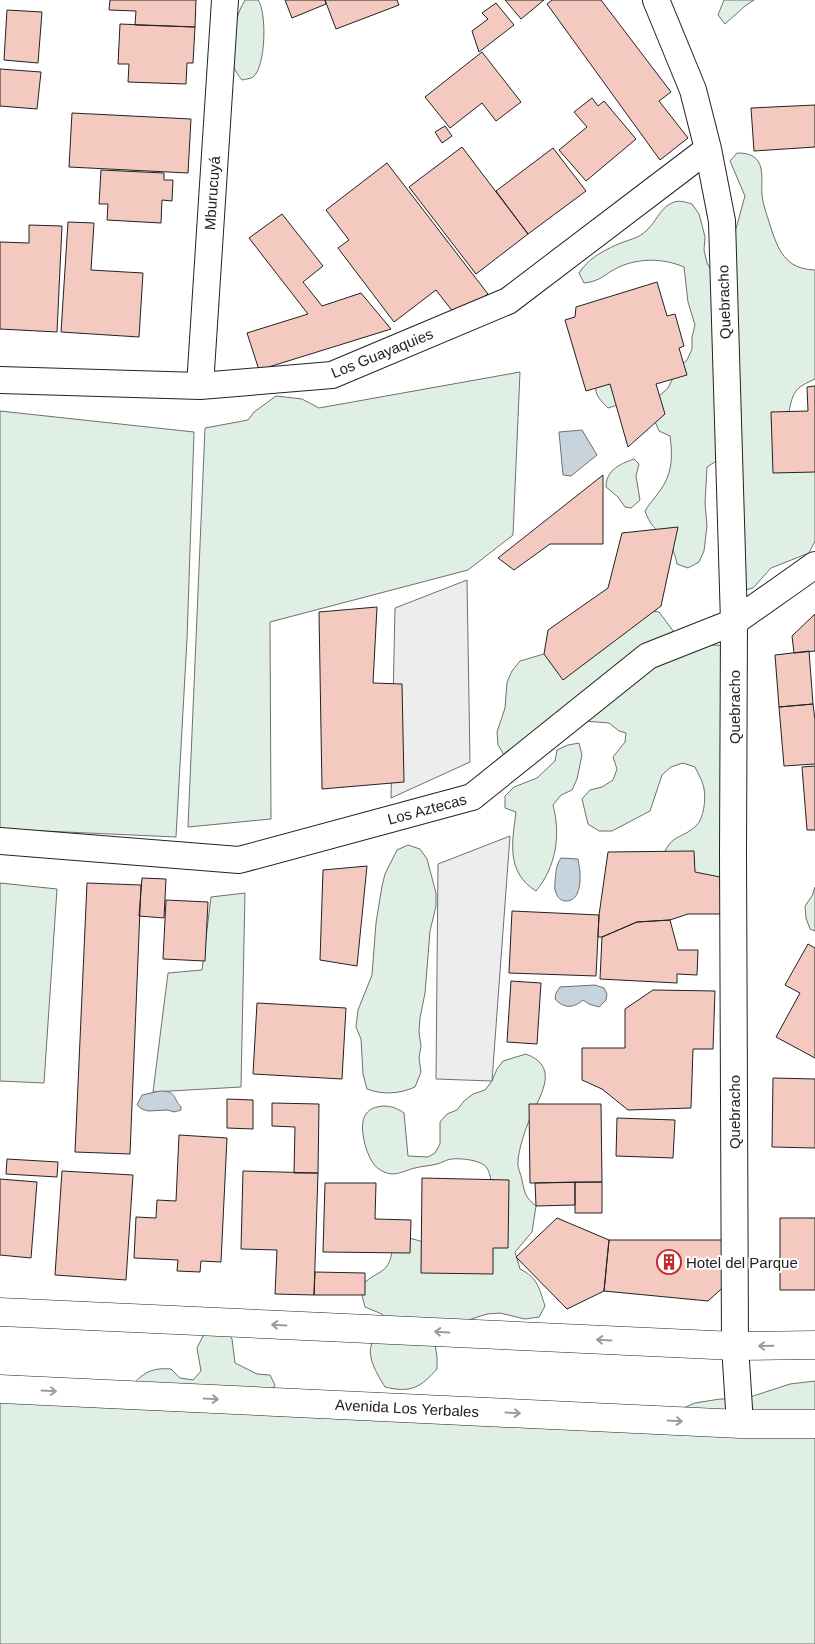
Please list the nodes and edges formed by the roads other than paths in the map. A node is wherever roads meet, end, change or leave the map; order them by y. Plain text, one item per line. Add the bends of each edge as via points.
1 (225, 0) edge
2 (656, 0) edge
3 (708, 149) junction
4 (0, 380) edge
5 (200, 386) junction
6 (815, 565) edge
7 (734, 622) junction
8 (0, 841) edge
9 (0, 1312) edge
10 (815, 1345) edge
11 (735, 1346) junction
12 (0, 1389) edge
13 (740, 1424) junction
14 (815, 1424) edge

1 - 5 street, Mburucuyá
2 - 3 street, Quebracho via 693,90
3 - 5 street, Los Guayaquies via 508,301 332,375
3 - 7 street, Quebracho via 722,222
4 - 5 street, Los Guayaquies
6 - 7 street, Los Aztecas
7 - 8 street, Los Aztecas via 648,656 472,797 239,860
7 - 11 street, Quebracho
11 -> 9 street
10 -> 11 street
11 - 13 street, Quebracho
12 -> 13 street, Avenida Los Yerbales
13 - 14 street, Avenida Los Yerbales

